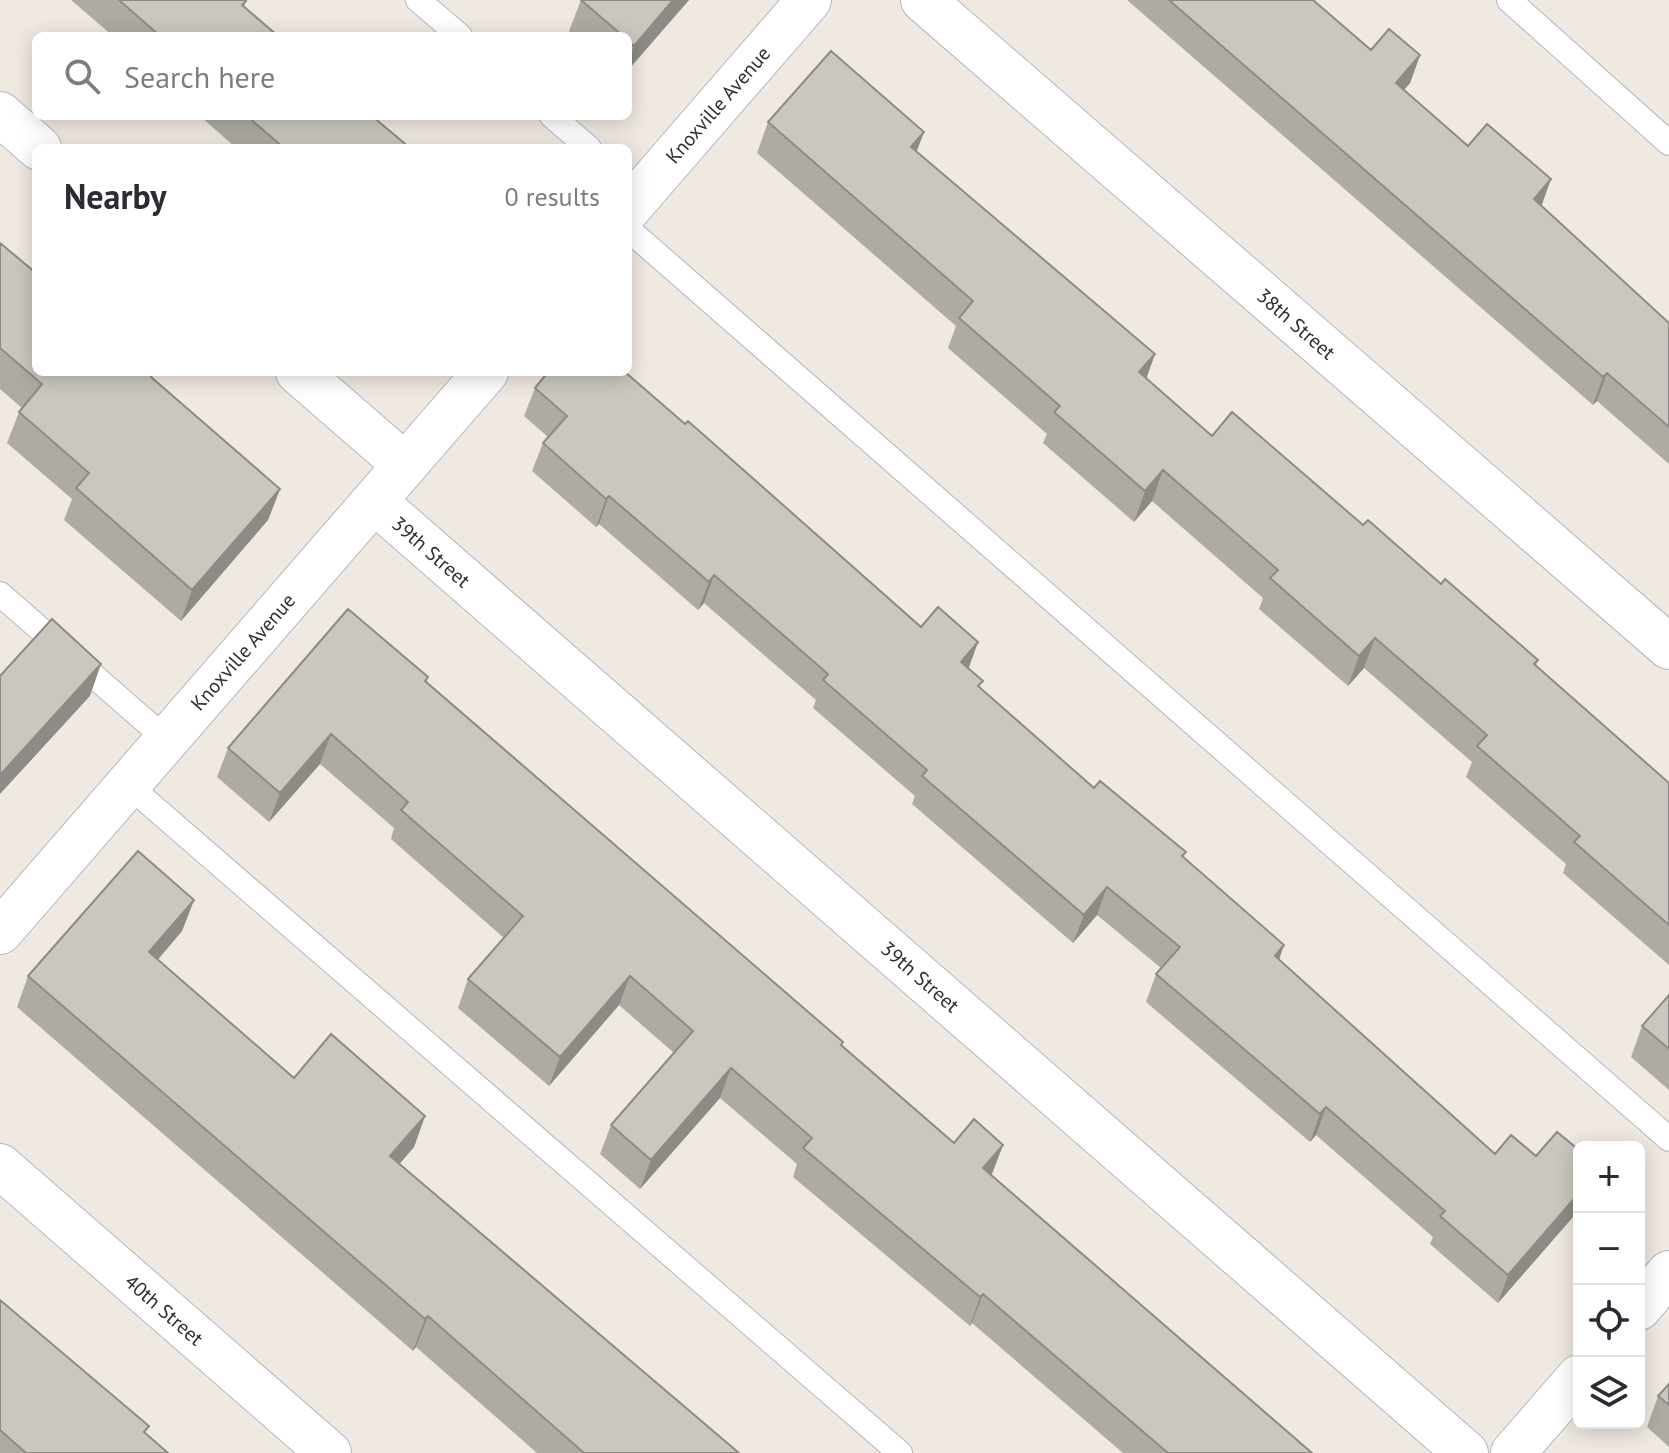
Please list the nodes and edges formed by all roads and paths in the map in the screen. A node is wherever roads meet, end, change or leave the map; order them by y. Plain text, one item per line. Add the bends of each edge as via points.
1 (418, 0) edge
2 (809, 0) edge
3 (923, 0) edge
4 (1509, 0) edge
5 (455, 32) edge
6 (0, 114) edge
7 (557, 120) edge
8 (1669, 143) edge
9 (34, 144) edge
10 (584, 144) edge
11 (632, 202) edge
12 (632, 204) edge
13 (303, 376) edge
14 (483, 376) edge
15 (405, 465) junction
16 (374, 501) junction
17 (0, 594) edge
18 (1669, 647) edge
19 (167, 740) junction
20 (128, 785) junction
21 (0, 932) edge
22 (1669, 1139) edge
23 (0, 1166) edge
24 (1669, 1273) edge
25 (1645, 1301) edge
26 (1573, 1384) edge
27 (329, 1453) edge
28 (900, 1453) edge
29 (1466, 1453) edge
30 (1513, 1453) edge

1 - 5 lane
2 - 11 street, Knoxville Avenue
3 - 18 street, 38th Street
4 - 8 lane
6 - 9 street
7 - 10 lane
12 - 22 lane
13 - 15 street
14 - 15 street, Knoxville Avenue
15 - 16 street, Knoxville Avenue
16 - 19 street, Knoxville Avenue
16 - 29 street, 39th Street
17 - 19 lane
19 - 20 street, Knoxville Avenue
20 - 21 street, Knoxville Avenue
20 - 28 lane
23 - 27 street, 40th Street
24 - 25 street
26 - 30 street

